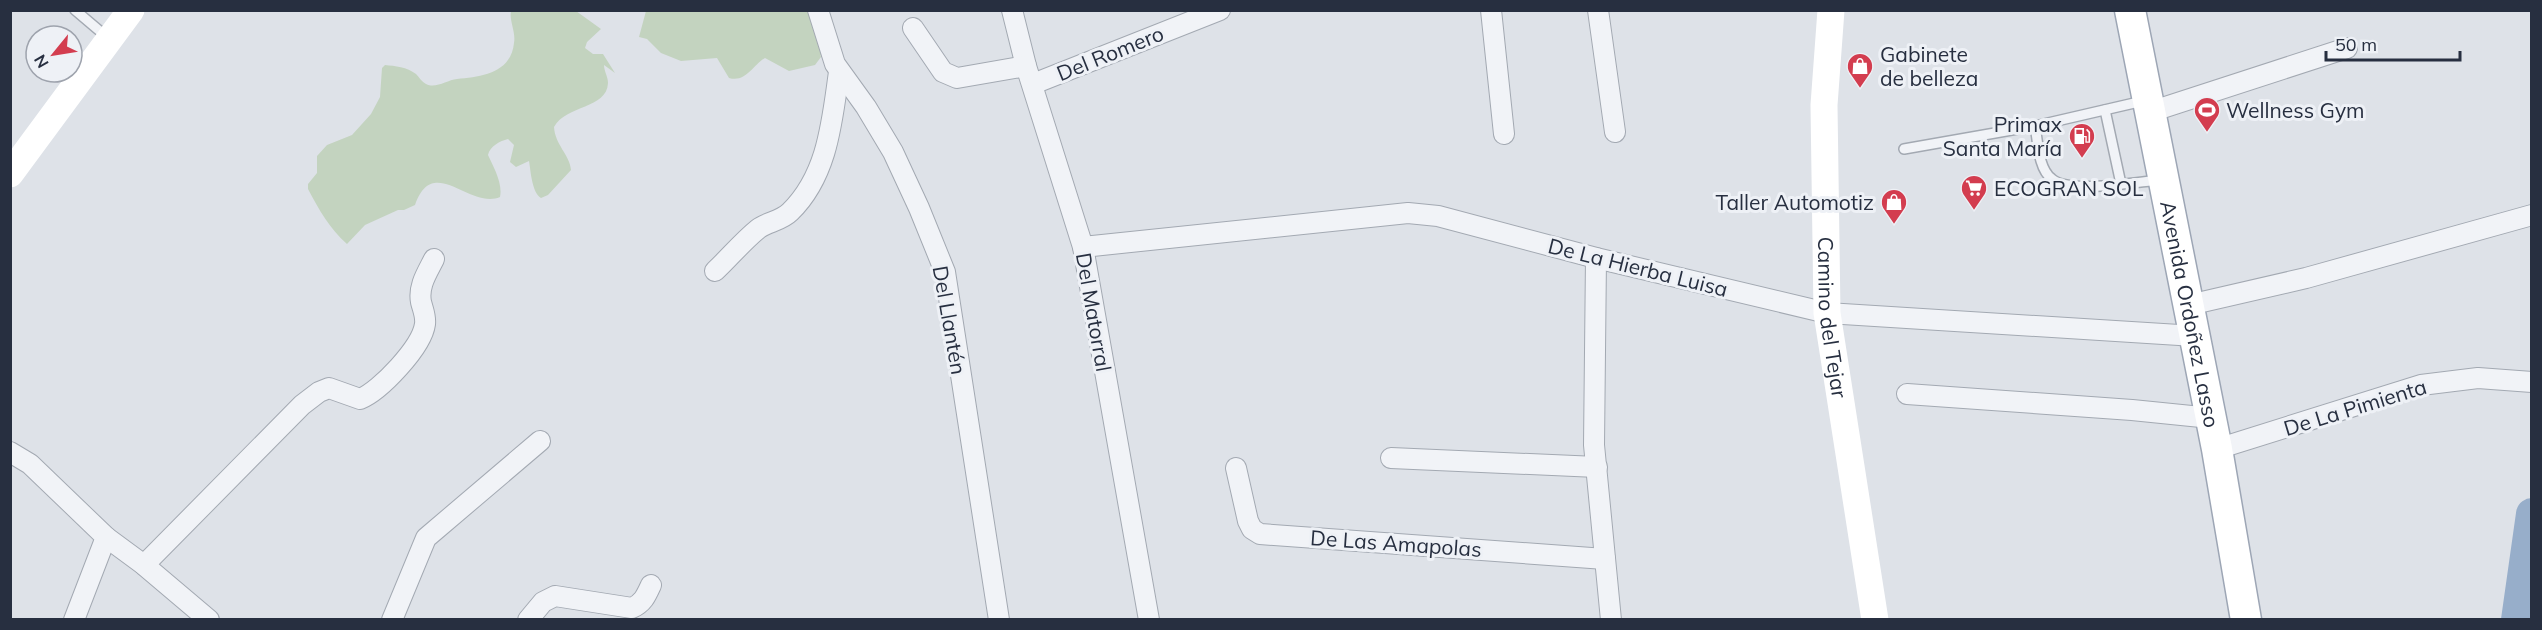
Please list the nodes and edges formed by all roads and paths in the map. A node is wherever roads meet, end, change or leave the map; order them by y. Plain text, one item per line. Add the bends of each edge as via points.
1 (75, 10) edge
2 (131, 10) edge
3 (818, 10) edge
4 (1012, 10) edge
5 (1221, 10) edge
6 (1491, 10) edge
7 (1598, 10) edge
8 (1831, 10) edge
9 (2130, 10) edge
10 (913, 28) dead end
11 (110, 39) junction
12 (2347, 48) dead end
13 (1026, 66) junction
14 (839, 72) junction
15 (1033, 84) junction
16 (2149, 106) junction
17 (2105, 110) junction
18 (2035, 126) junction
19 (1615, 132) dead end
20 (1504, 134) dead end
21 (1904, 149) dead end
22 (14, 163) edge
23 (2163, 179) junction
24 (2121, 184) junction
25 (2532, 215) edge
26 (1083, 247) junction
27 (1596, 258) junction
28 (434, 259) dead end
29 (715, 272) dead end
30 (2188, 305) junction
31 (1827, 313) junction
32 (2194, 336) junction
33 (2532, 382) edge
34 (1907, 394) dead end
35 (2211, 418) junction
36 (540, 441) dead end
37 (2217, 449) junction
38 (10, 452) edge
39 (1391, 458) dead end
40 (1597, 467) junction
41 (1236, 468) dead end
42 (106, 537) junction
43 (1605, 559) junction
44 (144, 565) junction
45 (651, 585) dead end
46 (74, 620) edge
47 (208, 620) edge
48 (392, 620) edge
49 (528, 620) edge
50 (999, 620) edge
51 (1149, 620) edge
52 (1611, 620) edge
53 (1875, 620) edge
54 (2247, 620) edge

1 - 11 lane
2 - 11 street
3 - 14 street, Del Llantén
4 - 13 street, Del Matorral
5 - 15 street, Del Romero
6 - 20 street
7 - 19 street
8 - 31 street, Camino del Tejar via 1824,105
9 - 16 main road, Avenida Ordoñez Lasso
10 - 13 street via 944,72 957,78
11 - 22 street
12 - 16 street
13 - 15 street, Del Matorral
14 - 29 street via 823,160 809,186 790,212 758,229
14 - 50 street, Del Llantén via 893,152 945,272
15 - 26 street, Del Matorral
16 - 17 lane
16 - 23 main road, Avenida Ordoñez Lasso
17 - 18 lane
17 - 24 lane
18 - 21 lane
18 - 24 lane via 2043,167 2051,179 2064,185
23 - 24 lane
23 - 30 main road, Avenida Ordoñez Lasso
25 - 30 street via 2306,278
26 - 27 street, De La Hierba Luisa via 1408,213 1438,216
26 - 51 street, Del Matorral
27 - 31 street, De La Hierba Luisa
27 - 40 street
28 - 44 street via 420,291 425,315 422,334 385,382 372,395 360,399 329,388 319,392
30 - 32 main road, Avenida Ordoñez Lasso
31 - 32 street, De La Hierba Luisa
31 - 53 street, Camino del Tejar
32 - 35 main road, Avenida Ordoñez Lasso
33 - 37 street, De La Pimienta via 2478,378 2421,385
34 - 35 street
35 - 37 main road, Avenida Ordoñez Lasso
36 - 48 street via 426,538
37 - 54 main road, Avenida Ordoñez Lasso
38 - 42 street via 30,464
39 - 40 street
40 - 43 street
41 - 43 street, De Las Amapolas via 1248,521 1260,534
42 - 44 street
42 - 46 street
43 - 52 street
44 - 47 street
45 - 49 street via 646,597 632,609 555,596 543,602

